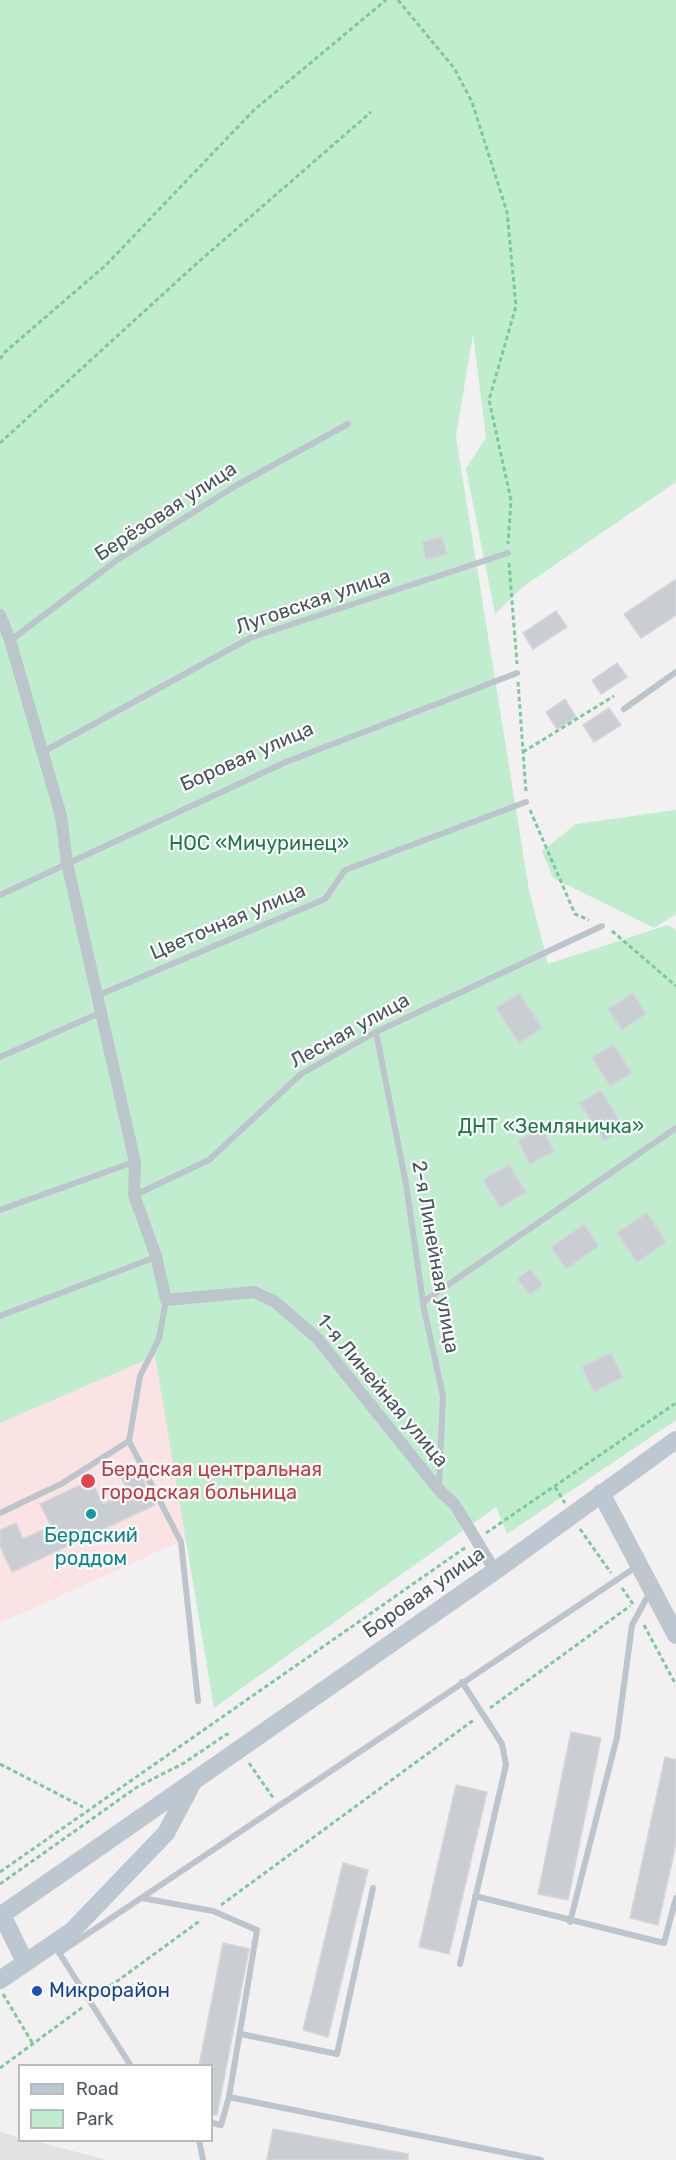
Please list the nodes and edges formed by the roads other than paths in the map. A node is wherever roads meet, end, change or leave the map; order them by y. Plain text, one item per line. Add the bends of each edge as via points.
1 (348, 424) dead end
2 (508, 554) road end
3 (0, 615) edge
4 (10, 640) junction
5 (676, 672) edge
6 (517, 673) road end
7 (624, 710) dead end
8 (43, 752) junction
9 (526, 802) road end
10 (68, 863) junction
11 (0, 895) edge
12 (602, 926) road end
13 (99, 995) junction
14 (102, 1011) junction
15 (376, 1032) junction
16 (0, 1057) edge
17 (676, 1128) edge
18 (135, 1162) junction
19 (134, 1195) junction
20 (0, 1210) edge
21 (156, 1256) junction
22 (166, 1300) junction
23 (423, 1302) junction
24 (0, 1316) edge
25 (676, 1440) edge
26 (129, 1441) junction
27 (439, 1490) junction
28 (601, 1493) junction
29 (0, 1513) edge
30 (639, 1565) junction
31 (495, 1571) junction
32 (652, 1589) junction
33 (676, 1635) edge
34 (462, 1682) junction
35 (198, 1701) dead end
36 (194, 1780) junction
37 (373, 1888) dead end
38 (476, 1896) junction
39 (141, 1898) junction
40 (676, 1899) edge
41 (1, 1914) edge
42 (570, 1922) junction
43 (56, 1948) junction
44 (25, 1962) junction
45 (460, 1964) dead end
46 (0, 1980) edge
47 (241, 2034) junction
48 (130, 2064) edge
49 (229, 2097) junction
50 (213, 2123) edge
51 (199, 2142) edge
52 (203, 2160) edge
53 (541, 2160) edge

1 - 4 lane, Берёзовая улица via 237,484 117,560
2 - 8 lane, Луговская улица via 250,638
3 - 4 street
4 - 8 street
5 - 7 lane
6 - 10 lane, Боровая улица via 286,762
8 - 10 street via 61,816
9 - 13 lane, Цветочная улица via 345,870 325,899
10 - 11 lane, Боровая улица
10 - 13 street
12 - 15 lane, Лесная улица
13 - 14 street
14 - 16 lane
14 - 18 street
15 - 19 lane, Лесная улица via 300,1074 208,1160
15 - 23 lane, 2-я Линейная улица via 406,1184
17 - 23 lane
18 - 19 street
18 - 20 lane
19 - 21 street
21 - 22 street
21 - 24 lane
22 - 26 lane via 159,1339 140,1376
22 - 27 street, 1-я Линейная улица via 254,1292 274,1301 317,1338
23 - 27 lane, 2-я Линейная улица via 443,1396
25 - 28 street, Боровая улица
26 - 29 lane via 60,1484
26 - 35 lane via 181,1542
27 - 31 street, 1-я Линейная улица via 455,1505
28 - 30 street
28 - 31 street, Боровая улица
30 - 32 street
30 - 34 lane
31 - 36 street, Боровая улица
32 - 33 street
32 - 42 lane via 632,1625 617,1737
34 - 38 lane via 502,1744 506,1765
34 - 39 lane
36 - 41 street, Боровая улица
36 - 43 street, Боровая улица via 166,1833
37 - 47 lane via 337,2054
38 - 42 lane
38 - 45 lane
39 - 43 lane
39 - 47 lane via 213,1911 257,1930
40 - 42 lane via 664,1943
41 - 44 street
43 - 44 street, Боровая улица
43 - 48 lane
44 - 46 street, Боровая улица
47 - 49 lane
49 - 50 lane via 221,2125
49 - 53 lane
51 - 52 lane

